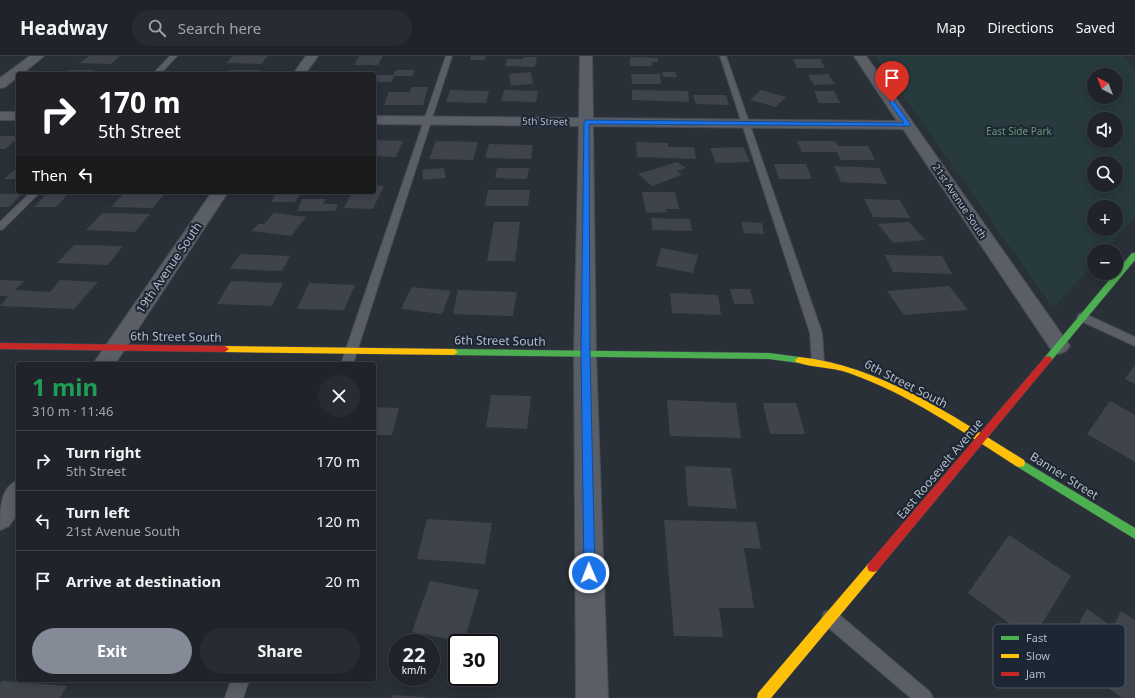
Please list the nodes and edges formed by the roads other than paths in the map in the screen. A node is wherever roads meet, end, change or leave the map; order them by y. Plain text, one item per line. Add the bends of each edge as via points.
1 (38, 56) edge
2 (174, 56) edge
3 (312, 56) edge
4 (449, 56) edge
5 (586, 56) edge
6 (723, 56) edge
7 (860, 56) edge
8 (16, 72) edge
9 (16, 72) edge
10 (158, 72) edge
11 (301, 72) edge
12 (0, 84) edge
13 (0, 116) edge
14 (16, 116) edge
15 (376, 120) edge
16 (427, 120) junction
17 (586, 122) junction
18 (746, 123) junction
19 (908, 125) junction
20 (34, 194) edge
21 (219, 194) edge
22 (0, 228) edge
23 (1135, 255) edge
24 (1083, 317) junction
25 (1135, 342) edge
26 (0, 346) edge
27 (1059, 346) junction
28 (116, 348) junction
29 (352, 351) junction
30 (585, 354) junction
31 (106, 362) edge
32 (348, 362) edge
33 (818, 362) junction
34 (981, 439) junction
35 (16, 495) edge
36 (0, 518) edge
37 (1135, 534) edge
38 (830, 618) junction
39 (239, 682) edge
40 (234, 698) edge
41 (592, 698) edge
42 (763, 698) edge
43 (924, 698) edge

1 - 9 street
2 - 10 lane
3 - 11 street
4 - 16 lane
5 - 17 street
6 - 18 lane
7 - 19 street, 21st Avenue South
8 - 12 street
13 - 14 street
15 - 16 street, 5th Street
16 - 17 street, 5th Street
16 - 29 lane
17 - 18 street, 5th Street
17 - 30 street
18 - 19 street, 5th Street
18 - 33 lane via 816,333
19 - 27 street, 21st Avenue South
20 - 22 lane
21 - 28 street, 19th Avenue South
23 - 24 street, East Roosevelt Avenue
24 - 25 lane
24 - 27 street, East Roosevelt Avenue
26 - 28 street, 6th Street South
27 - 34 street, East Roosevelt Avenue
28 - 29 street, 6th Street South
28 - 31 street, 19th Avenue South
29 - 30 street, 6th Street South
29 - 32 lane
30 - 33 street, 6th Street South via 769,356
30 - 41 street
33 - 34 street, 6th Street South via 860,373 894,389
34 - 37 street, Banner Street
34 - 38 street, East Roosevelt Avenue
35 - 36 street
38 - 42 street, East Roosevelt Avenue
38 - 43 lane
39 - 40 lane

